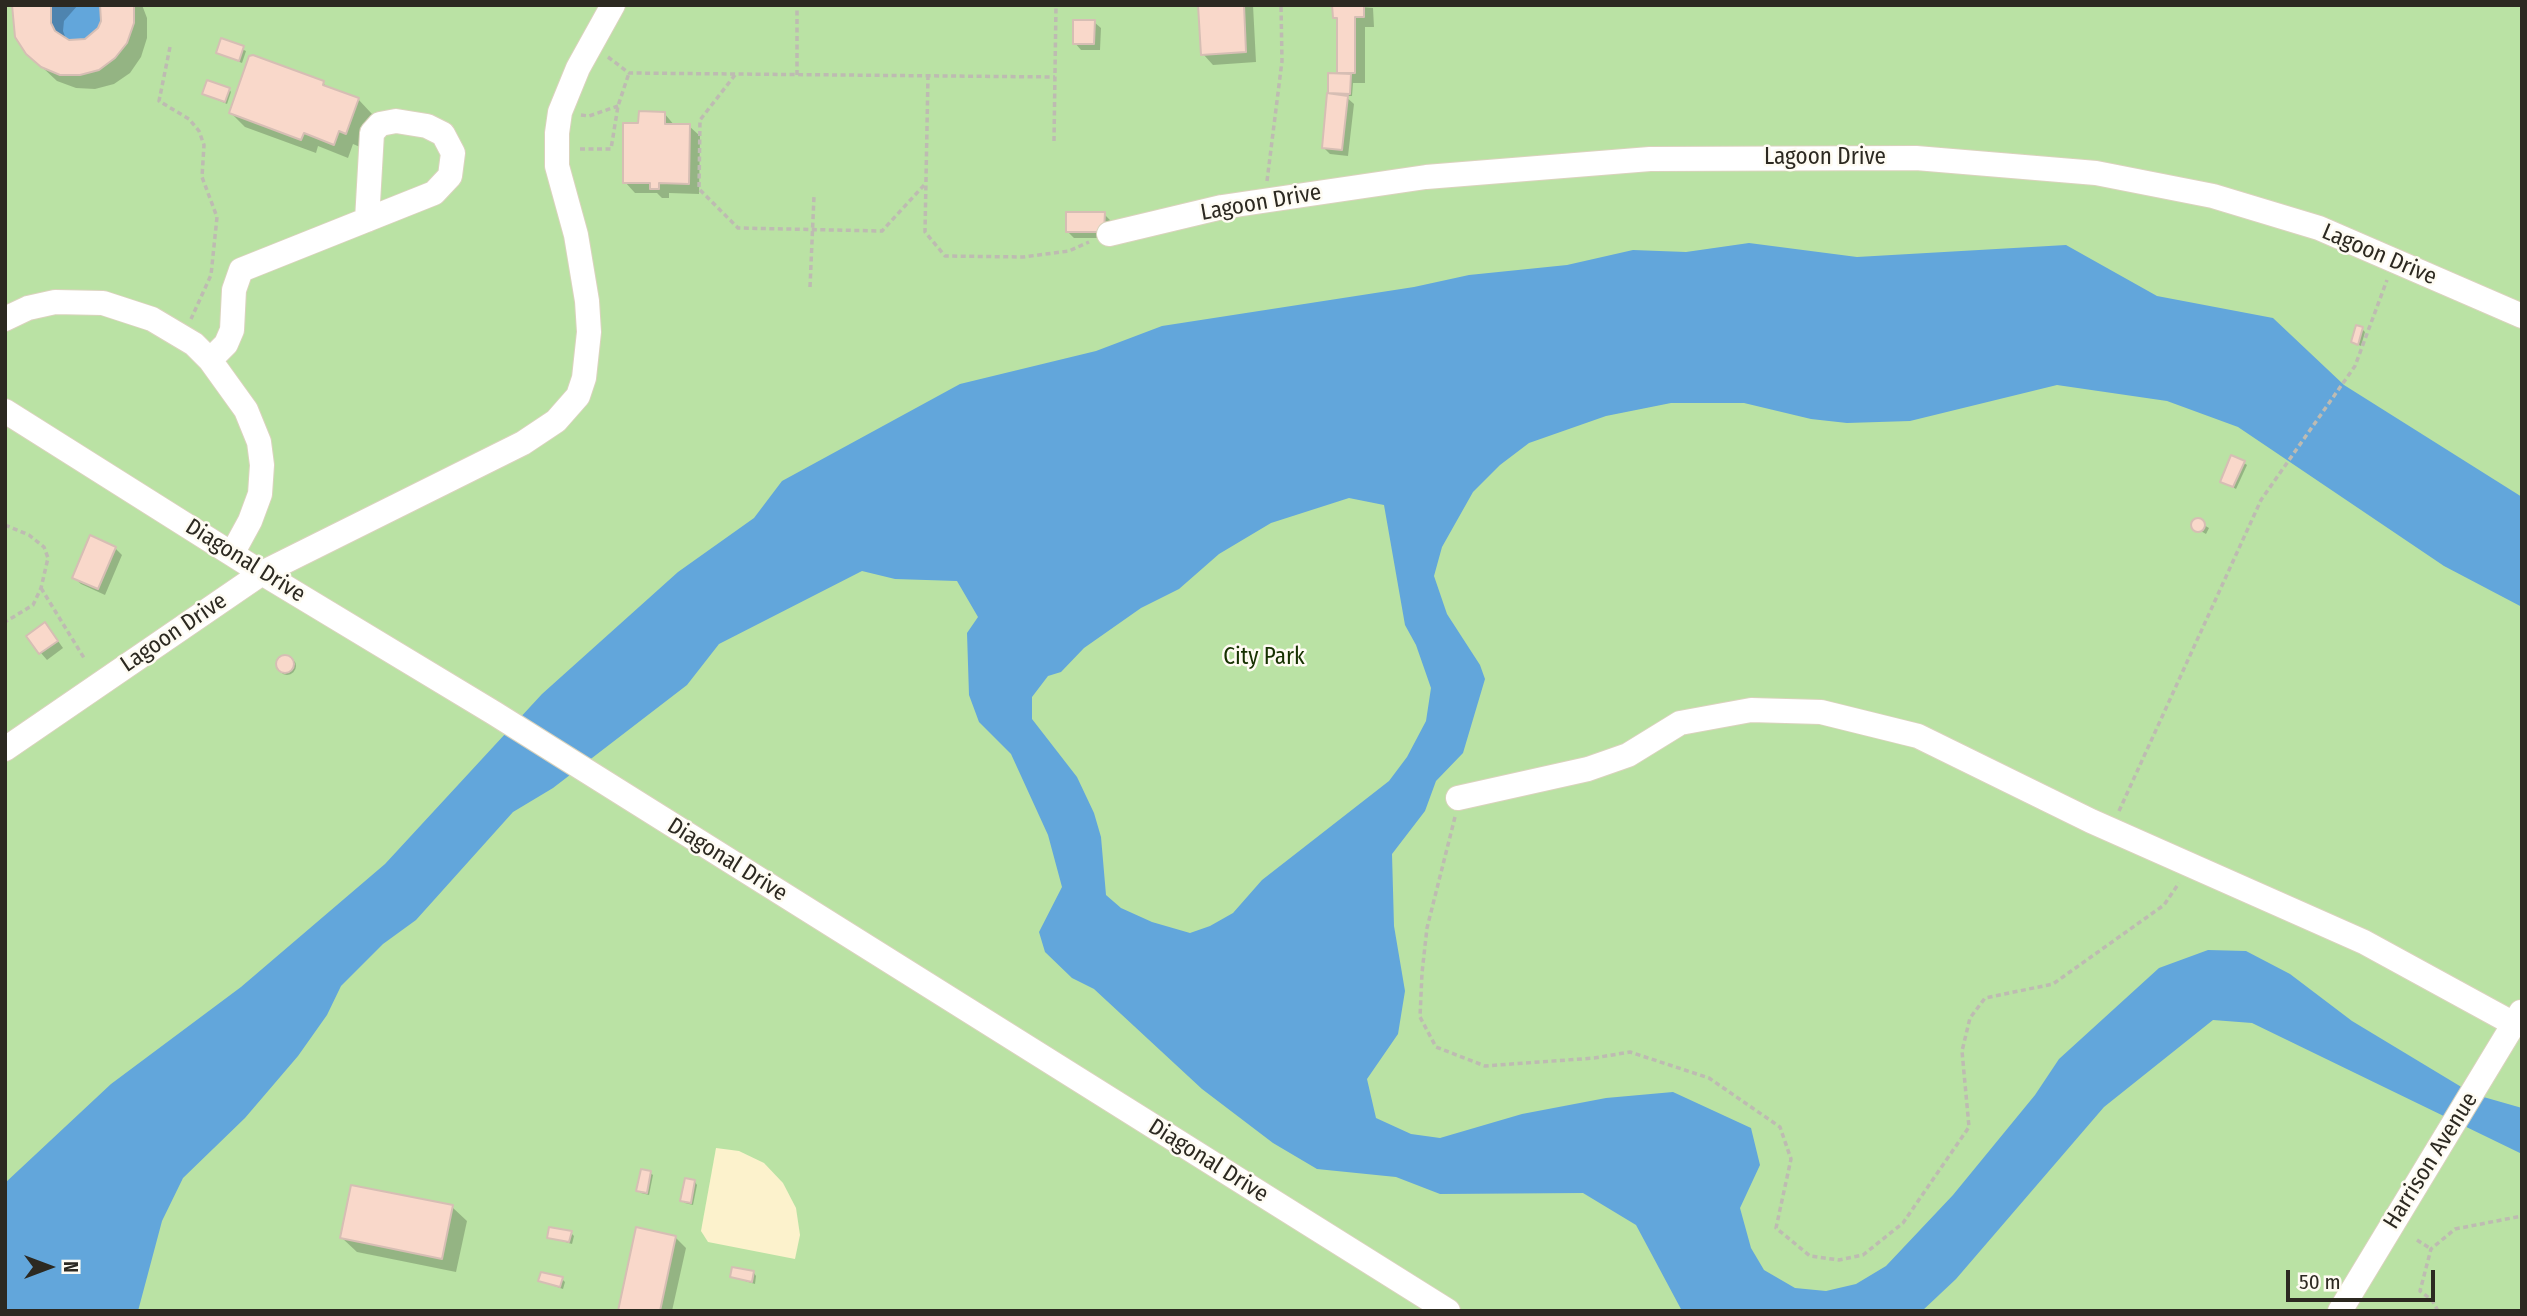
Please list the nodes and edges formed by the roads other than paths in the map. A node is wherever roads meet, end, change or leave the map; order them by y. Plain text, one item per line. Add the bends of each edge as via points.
1 (613, 5) edge
2 (368, 220) dead end
3 (1109, 234) road end
4 (2522, 316) edge
5 (5, 319) edge
6 (210, 360) junction
7 (5, 411) edge
8 (232, 554) junction
9 (262, 573) junction
10 (5, 749) edge
11 (1458, 798) road end
12 (2515, 1031) edge
13 (1448, 1311) edge
14 (2340, 1311) edge

1 - 9 street, Lagoon Drive via 578,68 557,132 557,166 587,300 589,332 578,396 556,421 501,455
2 - 6 street via 242,270 234,290 232,330
3 - 4 street, Lagoon Drive via 1222,207 1426,177 1650,159 1916,158 2096,173 2213,196 2319,228
5 - 6 street via 55,302 103,303 152,319 194,344
6 - 8 street via 246,410 259,442 262,465 257,503
7 - 8 street, Diagonal Drive
8 - 9 street, Diagonal Drive
9 - 10 street, Lagoon Drive
9 - 13 street, Diagonal Drive via 495,713
11 - 12 street via 1588,769 1628,755 1681,723 1751,710 1821,712 1918,736 2110,829 2364,942
12 - 14 street, Harrison Avenue

